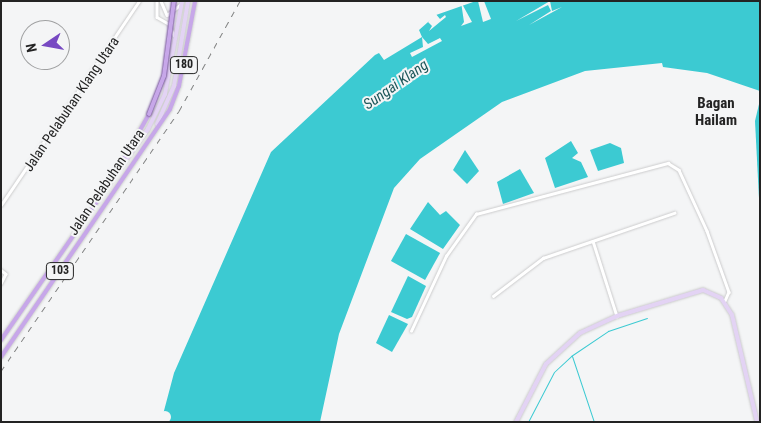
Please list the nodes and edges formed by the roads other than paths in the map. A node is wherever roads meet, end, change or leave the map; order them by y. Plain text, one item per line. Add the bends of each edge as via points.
1 (139, 1) edge
2 (159, 1) edge
3 (174, 1) edge
4 (188, 1) edge
5 (195, 1) edge
6 (181, 3) edge
7 (175, 44) junction
8 (113, 178) junction
9 (119, 185) junction
10 (1, 205) edge
11 (674, 213) dead end
12 (593, 240) junction
13 (1, 270) edge
14 (1, 284) edge
15 (493, 296) dead end
16 (725, 301) junction
17 (616, 316) junction
18 (411, 331) dead end
19 (1, 340) edge
20 (1, 357) edge
21 (516, 422) edge
22 (757, 422) edge

1 - 10 street, Jalan Pelabuhan Klang Utara
2 - 6 street via 167,14
2 - 7 street via 157,16 170,24
3 - 8 main road, 180, bridge via 164,76 150,114
4 - 9 street, Jalan Pelabuhan Utara / 103 via 170,99
5 - 9 main road, 180 via 179,86 161,125
6 - 7 street, Jalan Pelabuhan Utara / 103
7 - 8 street, Jalan Pelabuhan Utara / 103 via 160,106
8 - 19 main road, Jalan Pelabuhan Utara / 103
9 - 20 main road, Jalan Pelabuhan Utara / 103
11 - 12 street
12 - 15 street via 533,263
12 - 17 street
13 - 14 street via 6,274
16 - 17 street via 703,290
16 - 18 street via 729,292 707,231 680,170 668,163 476,214 446,256
16 - 22 street via 744,357
17 - 21 street via 580,334 556,353

